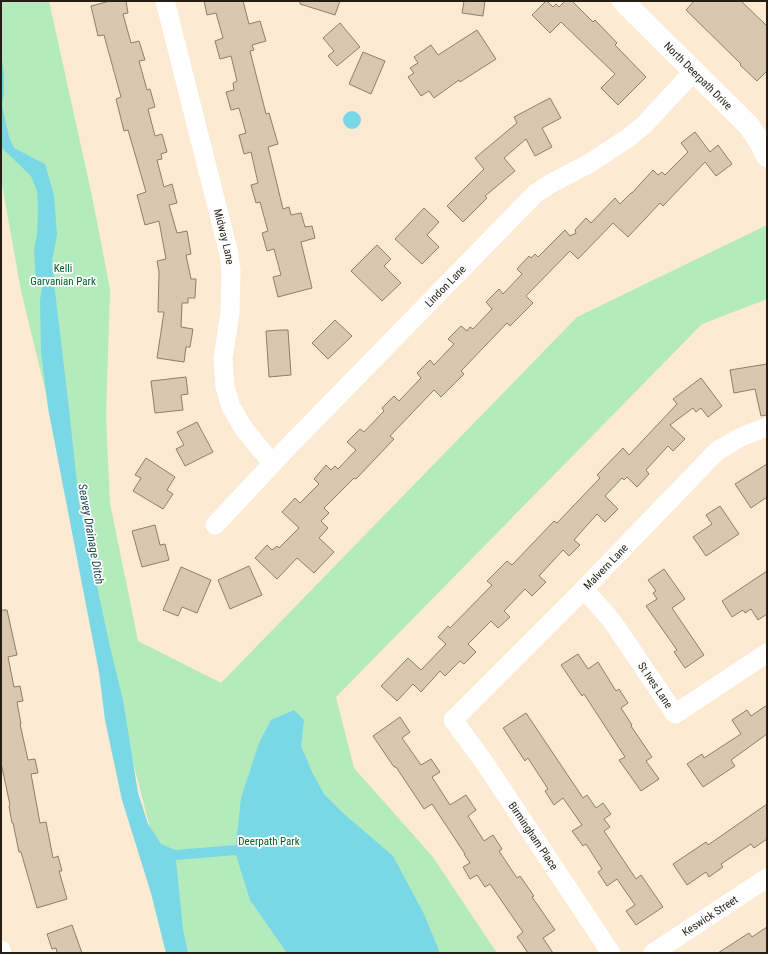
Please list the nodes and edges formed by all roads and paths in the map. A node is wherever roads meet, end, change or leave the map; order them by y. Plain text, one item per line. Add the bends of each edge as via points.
1 (165, 1) edge
2 (623, 1) edge
3 (694, 71) junction
4 (767, 156) edge
5 (767, 427) edge
6 (272, 463) junction
7 (215, 525) dead end
8 (584, 589) junction
9 (767, 653) edge
10 (454, 720) joint
11 (767, 878) edge
12 (611, 953) edge
13 (653, 953) edge

1 - 6 street, Midway Lane via 229,254 230,313 223,359 225,387 231,407 244,430
2 - 3 street, North Deerpath Drive
3 - 4 street, North Deerpath Drive via 749,126
3 - 6 street, Lindon Lane via 644,125 628,138 535,194
5 - 8 street, Malvern Lane via 741,436 716,451
6 - 7 street, Lindon Lane
8 - 9 street, St Ives Lane via 612,621 675,714
8 - 10 street, Malvern Lane
10 - 12 street, Birmingham Place
11 - 13 street, Keswick Street

